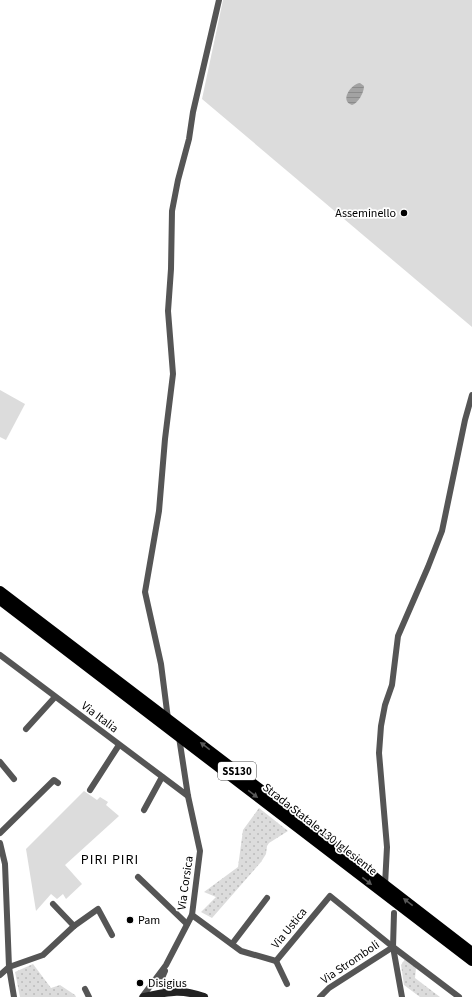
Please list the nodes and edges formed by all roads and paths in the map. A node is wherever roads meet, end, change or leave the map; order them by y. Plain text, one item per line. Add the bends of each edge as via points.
1 (219, 0) edge
2 (472, 395) edge
3 (0, 591) edge
4 (0, 600) edge
5 (0, 655) edge
6 (55, 697) junction
7 (168, 719) junction
8 (26, 728) dead end
9 (179, 737) junction
10 (119, 745) junction
11 (0, 762) edge
12 (162, 777) junction
13 (14, 779) dead end
14 (58, 783) dead end
15 (90, 790) dead end
16 (188, 796) junction
17 (144, 810) dead end
18 (0, 833) edge
19 (0, 846) edge
20 (138, 877) dead end
21 (385, 885) junction
22 (267, 898) dead end
23 (53, 904) dead end
24 (394, 913) dead end
25 (192, 915) junction
26 (187, 924) junction
27 (74, 926) junction
28 (112, 936) dead end
29 (232, 944) junction
30 (393, 946) junction
31 (472, 952) edge
32 (276, 961) junction
33 (472, 962) edge
34 (166, 965) junction
35 (9, 967) junction
36 (0, 975) edge
37 (162, 980) junction
38 (287, 984) dead end
39 (85, 989) dead end
40 (173, 991) junction
41 (157, 995) edge
42 (14, 997) edge
43 (89, 997) edge
44 (143, 997) edge
45 (204, 997) edge
46 (320, 997) edge
47 (402, 997) edge
48 (458, 997) edge

1 - 7 street via 172,211 168,311 174,374 159,511 145,592 161,664
2 - 21 street via 442,531 398,636 392,685 381,726 379,753 387,847
3 - 7 main road, Strada Statale 130 Iglesiente / SS130
4 - 9 main road, Strada Statale 130 Iglesiente / SS130
5 - 6 street, Via Italia
6 - 8 street
6 - 10 street, Via Italia
21 -> 7 main road, Strada Statale 130 Iglesiente / SS130
9 - 16 street, Via Corsica
9 -> 33 main road, Strada Statale 130 Iglesiente / SS130
10 - 12 street, Via Italia
10 - 15 street
11 - 13 street
12 - 16 street, Via Italia
12 - 17 street
14 - 18 street via 54,780
16 - 25 street, Via Corsica via 200,851
19 - 35 street via 5,864
20 - 26 street
31 -> 21 main road, Strada Statale 130 Iglesiente / SS130
22 - 29 street
23 - 27 street
24 - 30 street
25 - 26 street, Via Corsica
25 - 29 street, Via Ustica
26 - 34 street, Via Corsica
27 - 28 street via 98,909
27 - 35 street via 43,955
29 - 32 street, Via Ustica via 241,951
30 - 32 street, Via Ustica via 330,896
30 - 46 street, Via Stromboli via 329,988
30 - 47 street
30 - 48 street
32 - 38 street
34 - 37 street
34 - 44 street, Via Corsica
35 - 36 street
35 - 42 street
37 - 40 street via 167,990
37 - 41 street
39 - 43 street
40 - 41 street
40 - 45 street via 191,992
41 - 44 street

